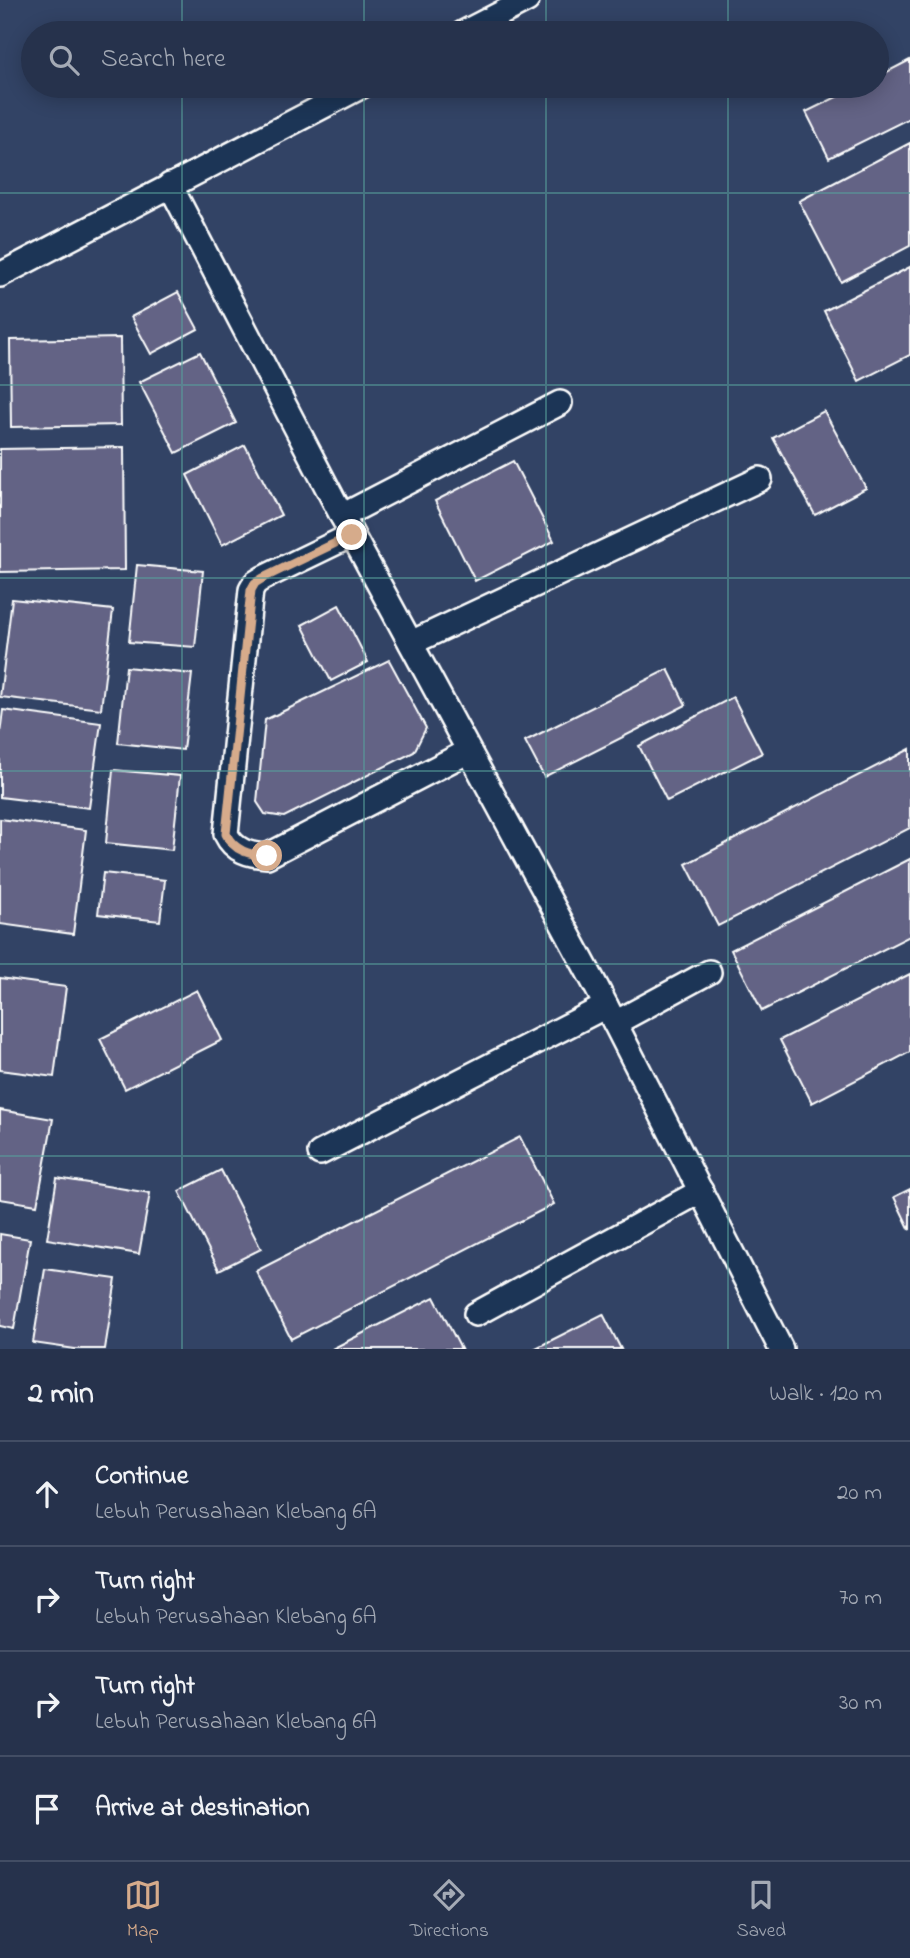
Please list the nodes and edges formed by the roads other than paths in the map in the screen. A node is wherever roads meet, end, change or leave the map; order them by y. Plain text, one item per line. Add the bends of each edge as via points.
1 (527, 0) edge
2 (486, 21) edge
3 (339, 98) edge
4 (170, 185) junction
5 (0, 275) edge
6 (560, 403) dead end
7 (760, 479) dead end
8 (347, 525) junction
9 (411, 643) junction
10 (467, 752) junction
11 (709, 972) dead end
12 (610, 1014) junction
13 (320, 1153) dead end
14 (701, 1191) junction
15 (476, 1314) dead end
16 (781, 1349) edge

1 - 2 street
3 - 4 street
4 - 5 street
4 - 8 street
6 - 8 street
7 - 9 street
8 - 9 street
8 - 10 street via 255,583 251,590 226,834 230,844 267,856
9 - 10 street
10 - 12 street
11 - 12 street
12 - 13 street
12 - 14 street
14 - 15 street
14 - 16 street

